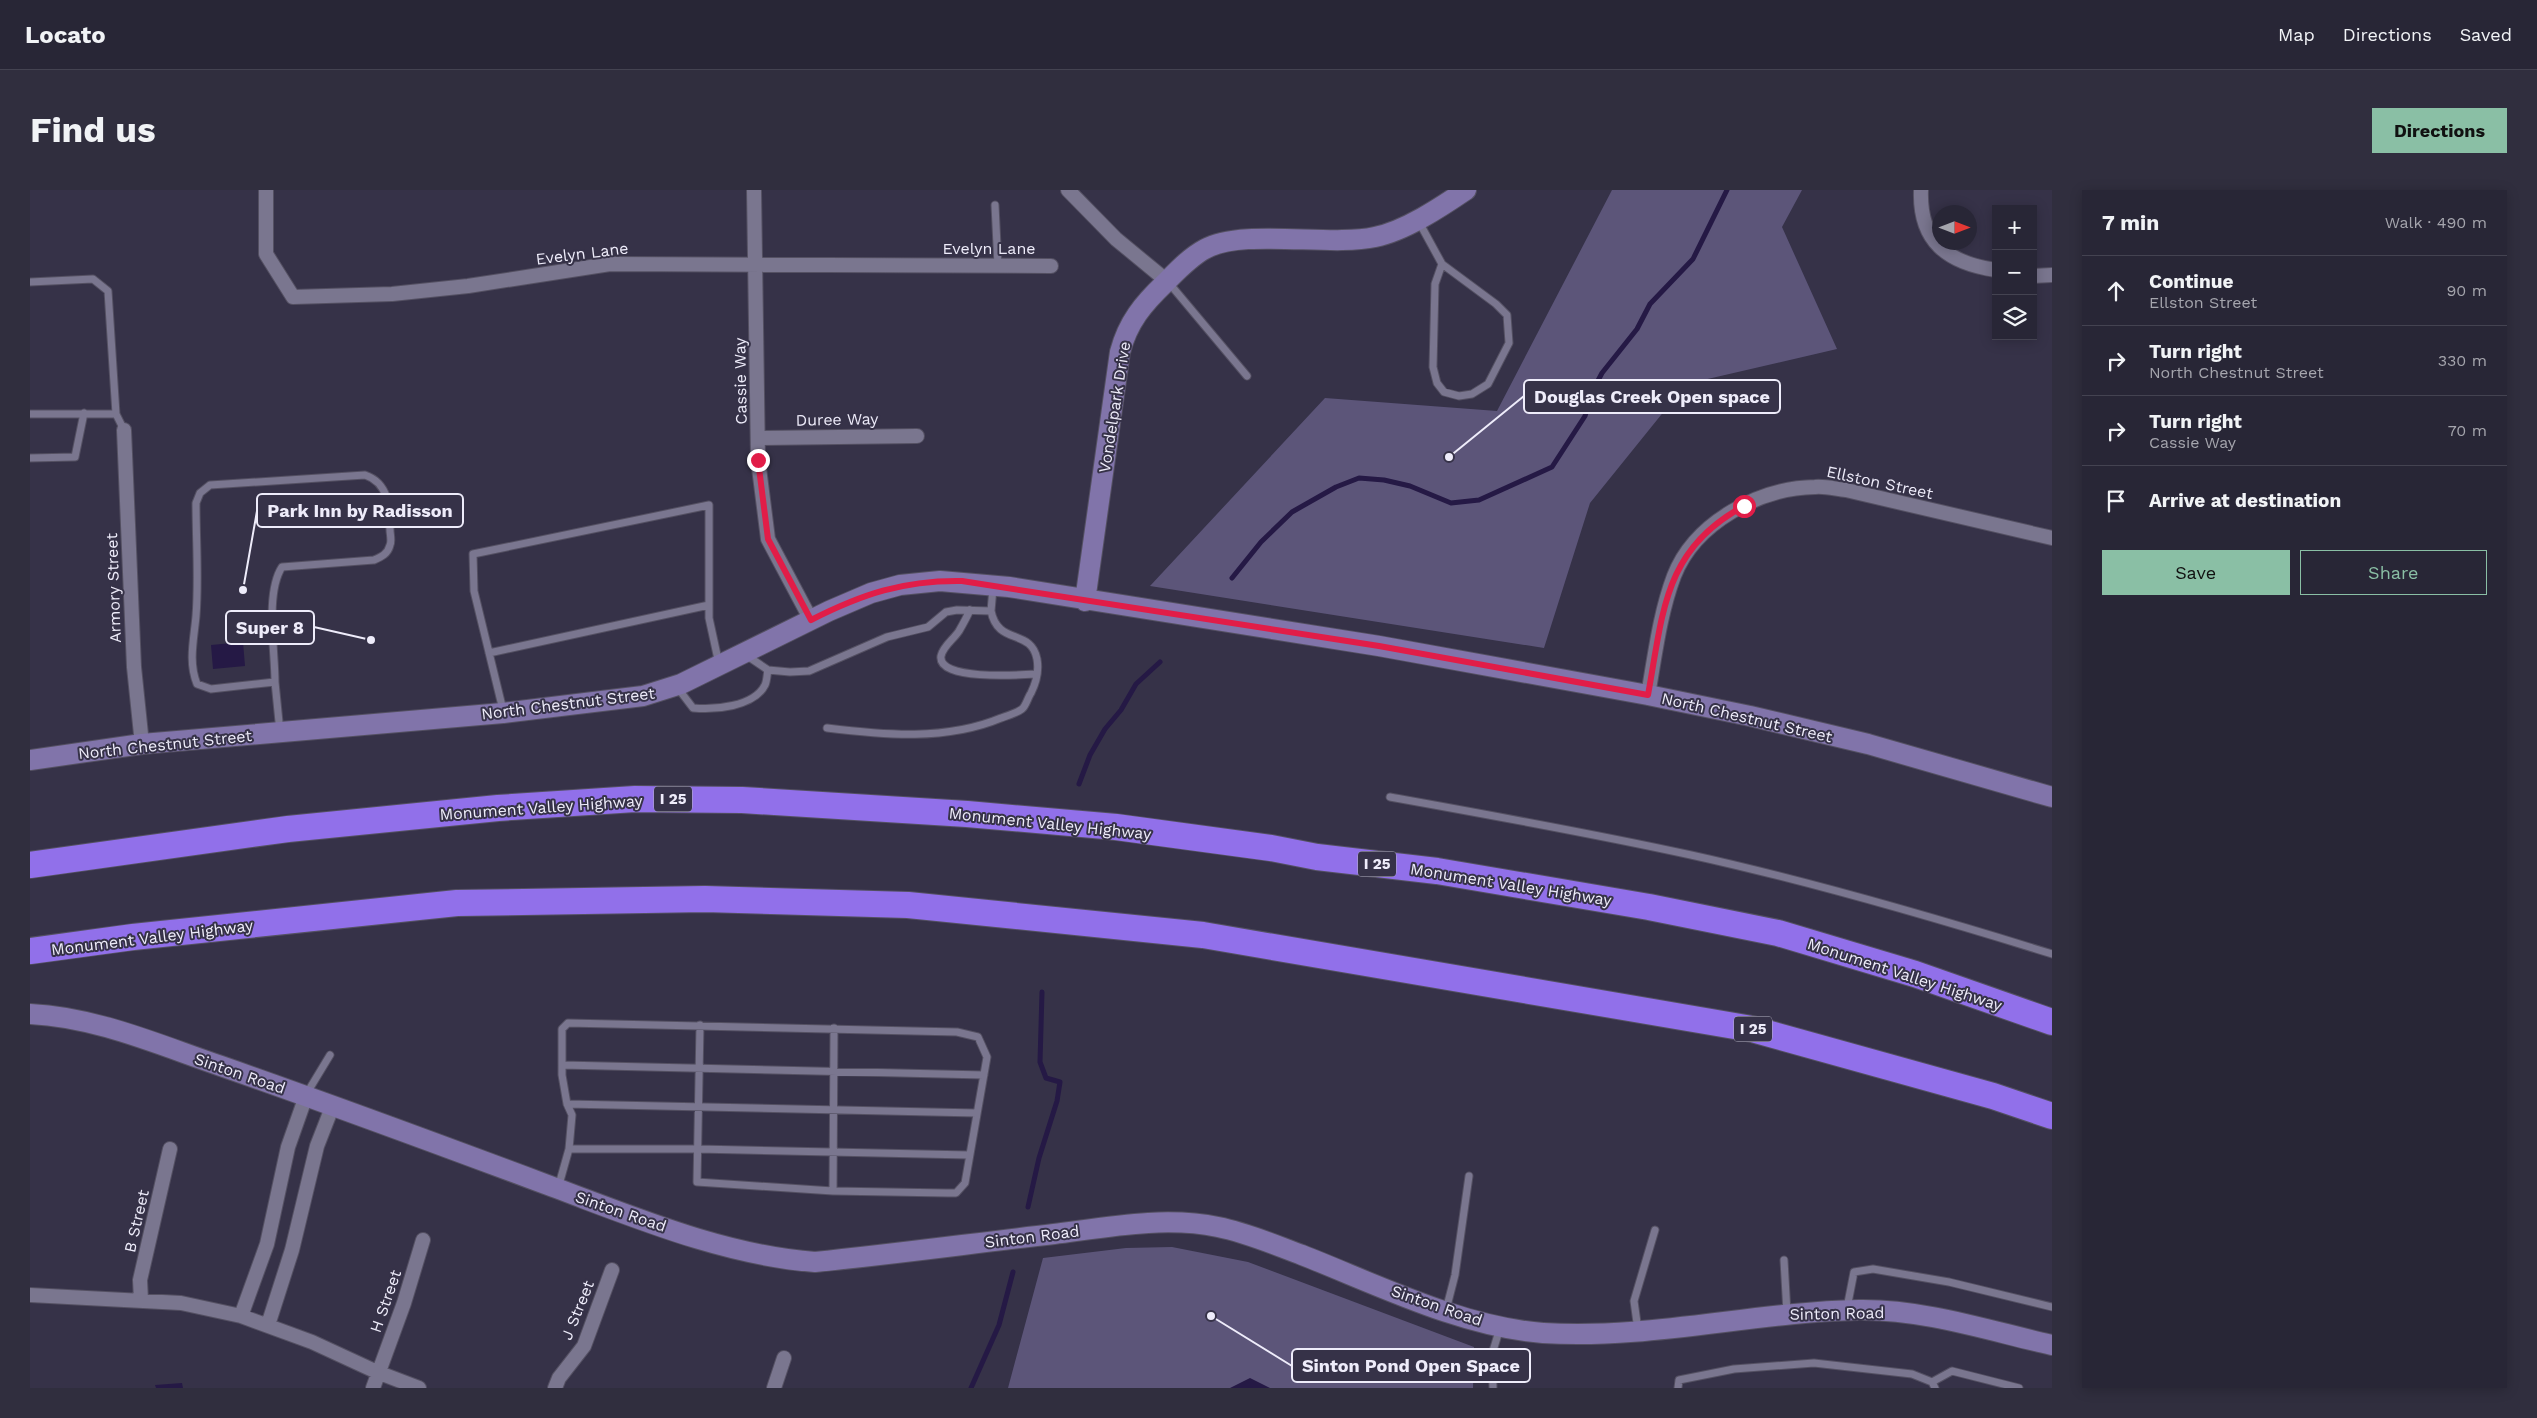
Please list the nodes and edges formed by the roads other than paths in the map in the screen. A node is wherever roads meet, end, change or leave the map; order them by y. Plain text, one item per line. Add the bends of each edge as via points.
1 (266, 190) edge
2 (754, 190) edge
3 (1068, 190) edge
4 (1466, 190) edge
5 (1921, 190) edge
6 (995, 205) dead end
7 (1417, 219) junction
8 (1442, 264) junction
9 (756, 265) junction
10 (998, 266) junction
11 (1051, 266) dead end
12 (1992, 269) edge
13 (2052, 275) edge
14 (2037, 276) edge
15 (1167, 281) junction
16 (30, 282) edge
17 (1247, 376) dead end
18 (84, 413) junction
19 (30, 414) edge
20 (116, 414) junction
21 (124, 430) joint
22 (916, 436) dead end
23 (758, 438) junction
24 (30, 458) edge
25 (2052, 538) edge
26 (994, 585) junction
27 (1085, 601) junction
28 (709, 605) junction
29 (970, 610) junction
30 (991, 611) junction
31 (811, 620) junction
32 (489, 653) junction
33 (744, 654) junction
34 (719, 666) junction
35 (768, 670) junction
36 (1036, 674) junction
37 (275, 682) junction
38 (677, 686) junction
39 (1648, 695) junction
40 (504, 713) junction
41 (827, 728) dead end
42 (280, 732) junction
43 (142, 744) junction
44 (30, 760) edge
45 (1390, 796) dead end
46 (2052, 797) edge
47 (30, 865) edge
48 (30, 951) edge
49 (2052, 954) edge
50 (30, 1014) edge
51 (2052, 1022) edge
52 (700, 1025) junction
53 (834, 1028) junction
54 (330, 1055) dead end
55 (562, 1065) junction
56 (699, 1070) junction
57 (835, 1072) junction
58 (984, 1075) junction
59 (306, 1096) junction
60 (567, 1104) junction
61 (333, 1105) junction
62 (699, 1108) junction
63 (835, 1109) junction
64 (977, 1113) junction
65 (2052, 1116) edge
66 (569, 1149) junction
67 (698, 1149) junction
68 (170, 1150) dead end
69 (834, 1153) junction
70 (969, 1155) junction
71 (1469, 1176) dead end
72 (558, 1188) junction
73 (833, 1191) junction
74 (1655, 1230) dead end
75 (423, 1240) dead end
76 (1784, 1260) dead end
77 (612, 1270) dead end
78 (30, 1295) edge
79 (141, 1300) junction
80 (2052, 1307) edge
81 (1446, 1310) junction
82 (1847, 1311) junction
83 (1787, 1313) junction
84 (241, 1316) junction
85 (268, 1326) junction
86 (1501, 1326) junction
87 (1638, 1332) junction
88 (2052, 1345) edge
89 (784, 1358) dead end
90 (377, 1372) junction
91 (1933, 1385) edge
92 (373, 1388) edge
93 (420, 1388) edge
94 (555, 1388) edge
95 (774, 1388) edge
96 (1493, 1388) edge
97 (1678, 1388) edge
98 (2019, 1388) edge

1 - 9 street, Evelyn Lane via 266,254 293,297 392,294 610,264
2 - 9 street, Cassie Way
3 - 15 street via 1116,239
4 - 7 street, Vondelpark Drive
5 - 12 street via 1920,210 1926,230 1940,249 1960,262
6 - 10 lane
7 - 8 lane
7 - 15 street, Vondelpark Drive via 1376,237 1354,240 1243,240 1223,243 1206,248
8 - 8 lane via 1507,315 1510,343 1488,384 1472,394 1459,396 1444,392 1437,383 1433,367 1436,284
9 - 10 street, Evelyn Lane
9 - 23 street, Cassie Way
10 - 11 street, Evelyn Lane
13 - 14 street
15 - 17 lane
15 - 27 street, Vondelpark Drive via 1133,317 1120,352
16 - 20 lane via 93,279 108,291
18 - 19 lane
18 - 20 lane
18 - 24 lane via 75,457
20 - 21 lane
21 - 43 street, Armory Street via 134,667
22 - 23 street, Duree Way
23 - 31 street, Cassie Way via 768,539
25 - 39 street, Ellston Street via 1846,490 1816,486 1770,494 1724,516 1703,533 1680,564 1666,601
26 - 27 street, North Chestnut Street
26 - 30 lane
26 - 31 street, North Chestnut Street via 940,581 900,585 872,593
27 - 39 street, North Chestnut Street via 1379,646
28 - 32 lane
28 - 32 lane via 709,505 473,554 474,591
28 - 34 lane
29 - 30 lane
29 - 35 lane via 946,612 928,627 887,637 809,671
29 - 36 lane via 959,631 942,651 940,659 944,664 953,670 980,676
30 - 36 lane via 994,624 1000,630 1034,648 1038,662
31 - 33 street, North Chestnut Street
32 - 40 lane
33 - 34 street, North Chestnut Street
33 - 35 lane
34 - 38 street, North Chestnut Street
35 - 38 lane via 765,685 754,697 727,707 692,708
36 - 41 lane via 1036,684 1022,709 988,723 932,735 875,734
37 - 37 lane via 211,688 197,684 193,675 198,498 210,485 365,474 374,478 385,491 390,505 390,545 384,555 374,560 282,567 277,574 273,595
37 - 42 lane
38 - 40 street, North Chestnut Street via 625,699
39 - 46 street, North Chestnut Street via 1868,744
40 - 42 street, North Chestnut Street
42 - 43 street, North Chestnut Street
43 - 44 street, North Chestnut Street
45 - 49 lane via 1743,867 1938,918
47 - 51 highway, Monument Valley Highway / I 25 via 288,829 498,808 635,799 742,800 967,814 1116,828 1271,848 1317,857 1437,871 1649,907 1778,933 1915,974
48 - 65 highway, Monument Valley Highway / I 25 via 457,903 705,899 908,906 1203,935 1752,1029 1993,1096
50 - 59 street, Sinton Road via 61,1017 106,1028
52 - 53 lane
52 - 55 lane via 568,1023 562,1029
52 - 56 lane
53 - 57 lane
53 - 58 lane via 978,1037 987,1057
54 - 59 lane
55 - 56 lane
55 - 60 lane
56 - 57 lane
56 - 62 lane
57 - 58 lane
57 - 63 lane
58 - 64 lane
59 - 61 street, Sinton Road
59 - 84 street via 288,1147 267,1244
60 - 62 lane
60 - 66 lane via 572,1115
61 - 72 street, Sinton Road
61 - 85 street via 317,1146 292,1250
62 - 63 lane
62 - 67 lane
63 - 64 lane
63 - 69 lane
64 - 70 lane
66 - 67 lane
66 - 72 lane
67 - 69 lane
67 - 73 lane via 697,1182
68 - 79 street, B Street via 140,1280
69 - 70 lane
69 - 73 lane
70 - 73 lane via 964,1183 956,1193
71 - 81 lane via 1455,1275
72 - 81 street, Sinton Road via 734,1250 808,1261 1118,1226 1196,1224 1259,1239
74 - 87 lane via 1634,1301
75 - 90 street, H Street via 394,1334
76 - 83 lane
77 - 94 street, J Street via 584,1346
78 - 79 street
79 - 84 street via 181,1303
80 - 82 lane via 1949,1282 1873,1269 1854,1272
81 - 86 street, Sinton Road
82 - 83 street, Sinton Road
82 - 88 street, Sinton Road via 1945,1320
83 - 87 street, Sinton Road
84 - 85 street
85 - 90 street
86 - 87 street, Sinton Road via 1571,1334
86 - 96 lane via 1492,1354
89 - 95 street
90 - 92 street, H Street
90 - 93 street
91 - 97 lane via 1912,1374 1814,1363 1734,1369 1679,1380
91 - 98 lane via 1952,1371

